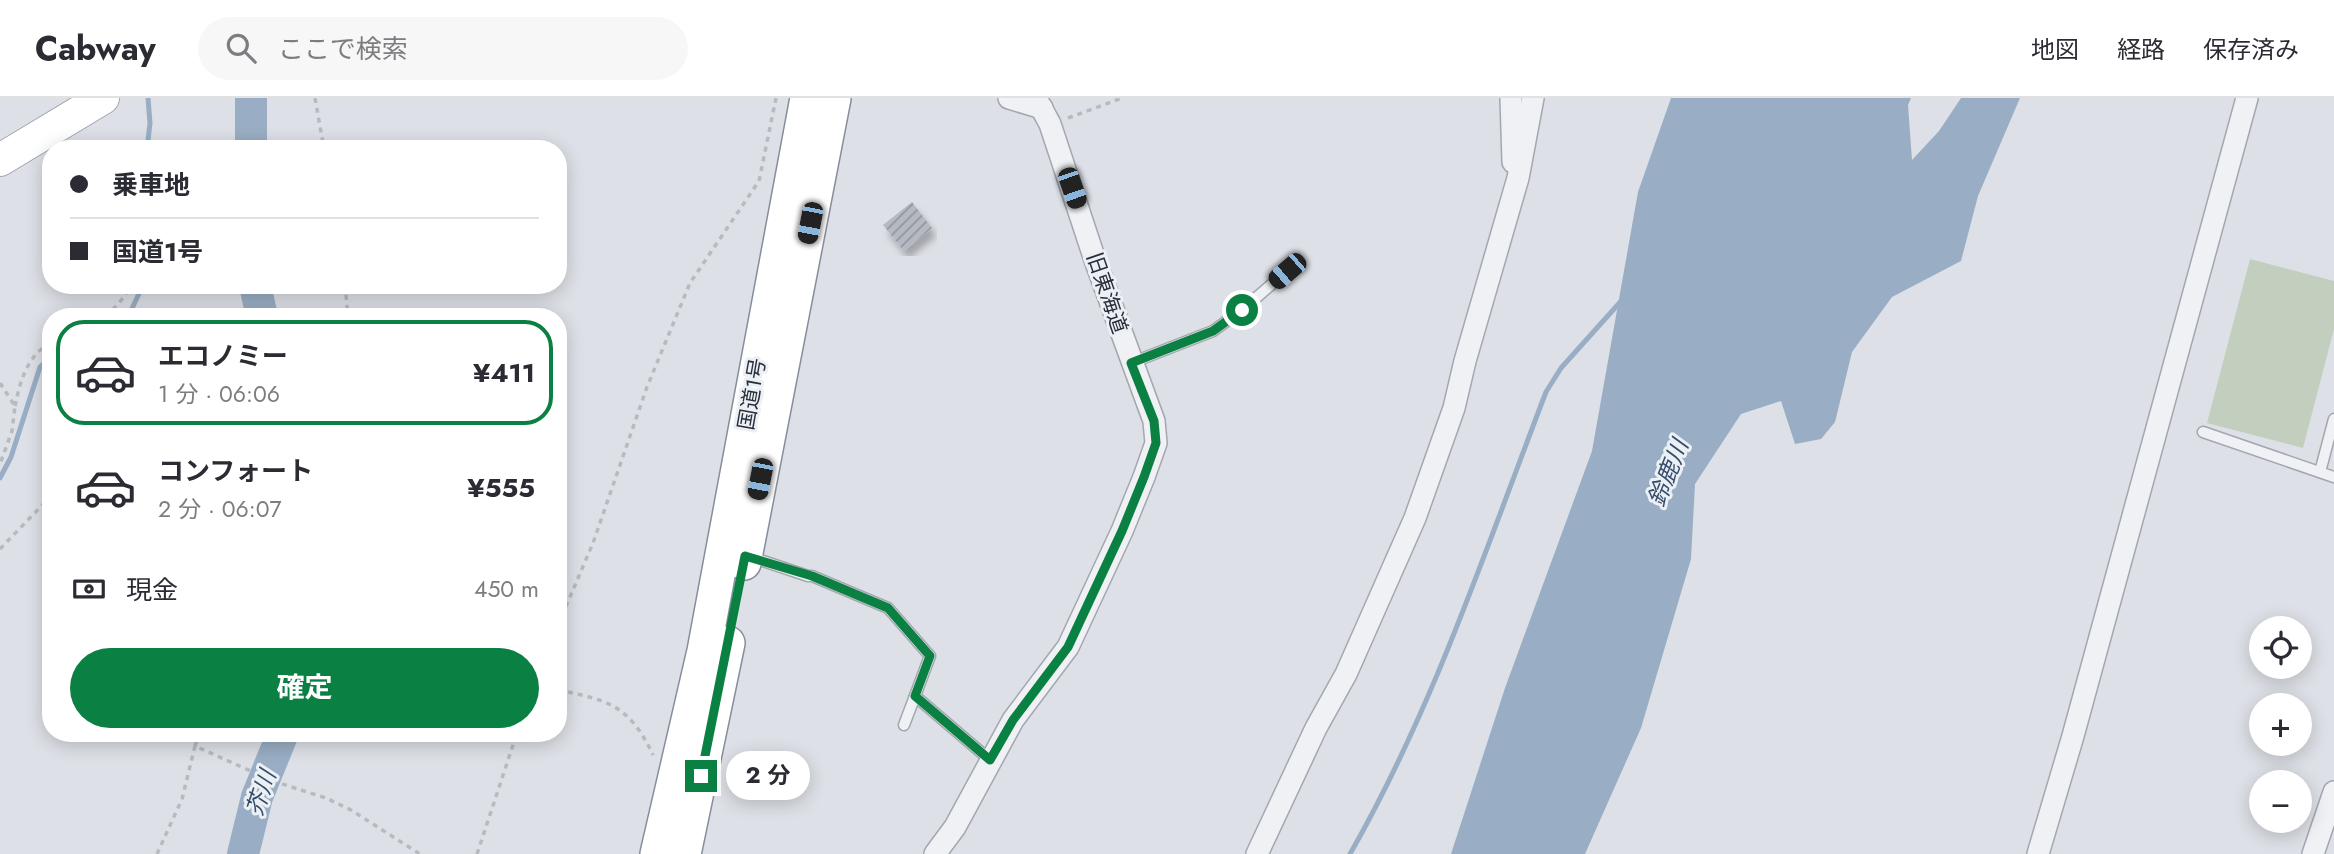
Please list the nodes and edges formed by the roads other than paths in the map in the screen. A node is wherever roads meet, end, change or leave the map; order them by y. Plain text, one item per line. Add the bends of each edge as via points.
1 (61, 98) edge
2 (807, 98) edge
3 (834, 98) edge
4 (1009, 98) edge
5 (1511, 98) edge
6 (1533, 98) edge
7 (2248, 98) edge
8 (101, 99) edge
9 (1042, 110) edge
10 (0, 135) edge
11 (0, 160) edge
12 (1518, 178) junction
13 (1287, 271) dead end
14 (1131, 363) junction
15 (2334, 419) edge
16 (2203, 432) dead end
17 (2320, 472) junction
18 (2334, 477) edge
19 (745, 556) junction
20 (915, 696) junction
21 (904, 725) dead end
22 (990, 760) junction
23 (2334, 792) edge
24 (657, 854) edge
25 (684, 854) edge
26 (935, 854) edge
27 (1257, 854) edge
28 (2038, 854) edge
29 (2313, 854) edge

1 - 10 main road
2 - 24 highway, 国道1号 via 704,650
3 - 19 highway, 国道1号
4 - 9 street
5 - 12 street via 1511,159
6 - 12 street
7 - 28 street
8 - 11 main road
9 - 14 street, 旧東海道
12 - 27 street via 1454,408 1415,518 1346,674
13 - 14 lane via 1213,331
14 - 22 street, 旧東海道 via 1154,421 1156,443 1144,477 1068,647 1013,720
15 - 17 lane
16 - 17 lane
17 - 18 lane
19 - 20 lane via 812,576 888,608 930,656
19 - 25 highway, 国道1号
20 - 21 lane
20 - 22 lane
22 - 26 street, 旧東海道 via 955,827
23 - 29 street

